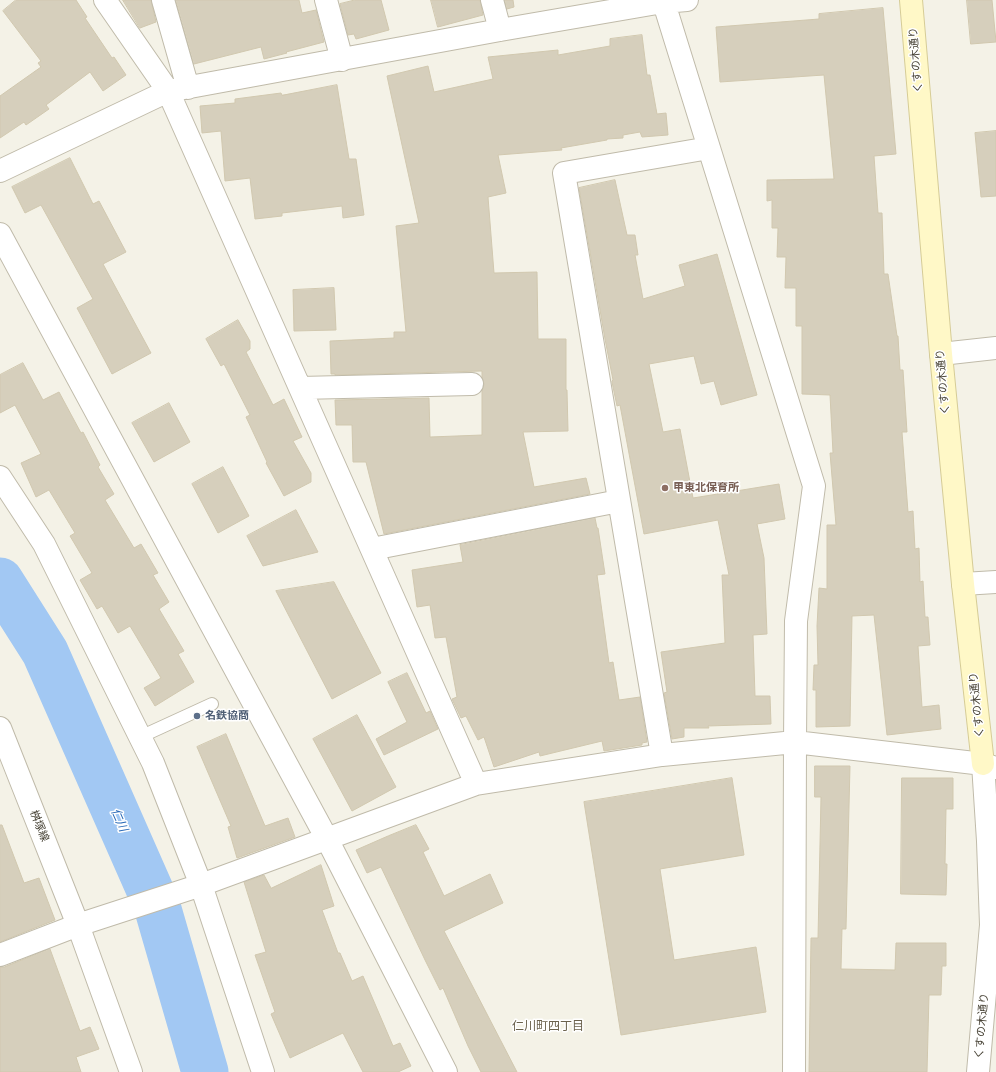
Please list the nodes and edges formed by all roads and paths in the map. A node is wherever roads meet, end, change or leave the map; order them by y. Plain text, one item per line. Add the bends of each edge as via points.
1 (104, 0) edge
2 (163, 0) edge
3 (326, 0) edge
4 (492, 0) edge
5 (687, 0) edge
6 (911, 0) edge
7 (663, 1) edge
8 (500, 30) junction
9 (342, 60) junction
10 (178, 89) junction
11 (710, 148) junction
12 (0, 171) edge
13 (0, 234) edge
14 (996, 348) edge
15 (940, 354) junction
16 (472, 384) dead end
17 (300, 388) junction
18 (0, 477) edge
19 (619, 500) junction
20 (372, 549) junction
21 (996, 582) edge
22 (963, 584) junction
23 (212, 704) dead end
24 (0, 728) edge
25 (140, 737) junction
26 (795, 742) junction
27 (662, 755) junction
28 (993, 768) edge
29 (476, 784) junction
30 (327, 839) junction
31 (201, 885) junction
32 (78, 925) junction
33 (0, 955) edge
34 (131, 1072) edge
35 (263, 1072) edge
36 (446, 1072) edge
37 (794, 1072) edge
38 (978, 1072) edge

1 - 10 street
2 - 10 street
3 - 9 street
4 - 8 street
5 - 7 street
6 - 15 street, くすの木通り
7 - 8 street
7 - 11 street
8 - 9 street
9 - 10 street
10 - 12 street
10 - 17 street
11 - 19 street via 564,174
11 - 26 street via 814,486 796,621
13 - 30 street
14 - 15 street
15 - 22 street, くすの木通り
16 - 17 street
17 - 20 street
18 - 25 street via 44,544
19 - 20 street
19 - 27 street
20 - 29 street
21 - 22 street
22 - 28 street, くすの木通り
23 - 25 lane
24 - 32 street, 桝塚線
25 - 31 street via 153,763
26 - 27 street
26 - 28 street
26 - 37 street
27 - 29 street
28 - 38 street, くすの木通り via 988,841 991,925
29 - 30 street
30 - 31 street
30 - 36 street
31 - 32 street
31 - 35 street
32 - 33 street
32 - 34 street, 桝塚線

